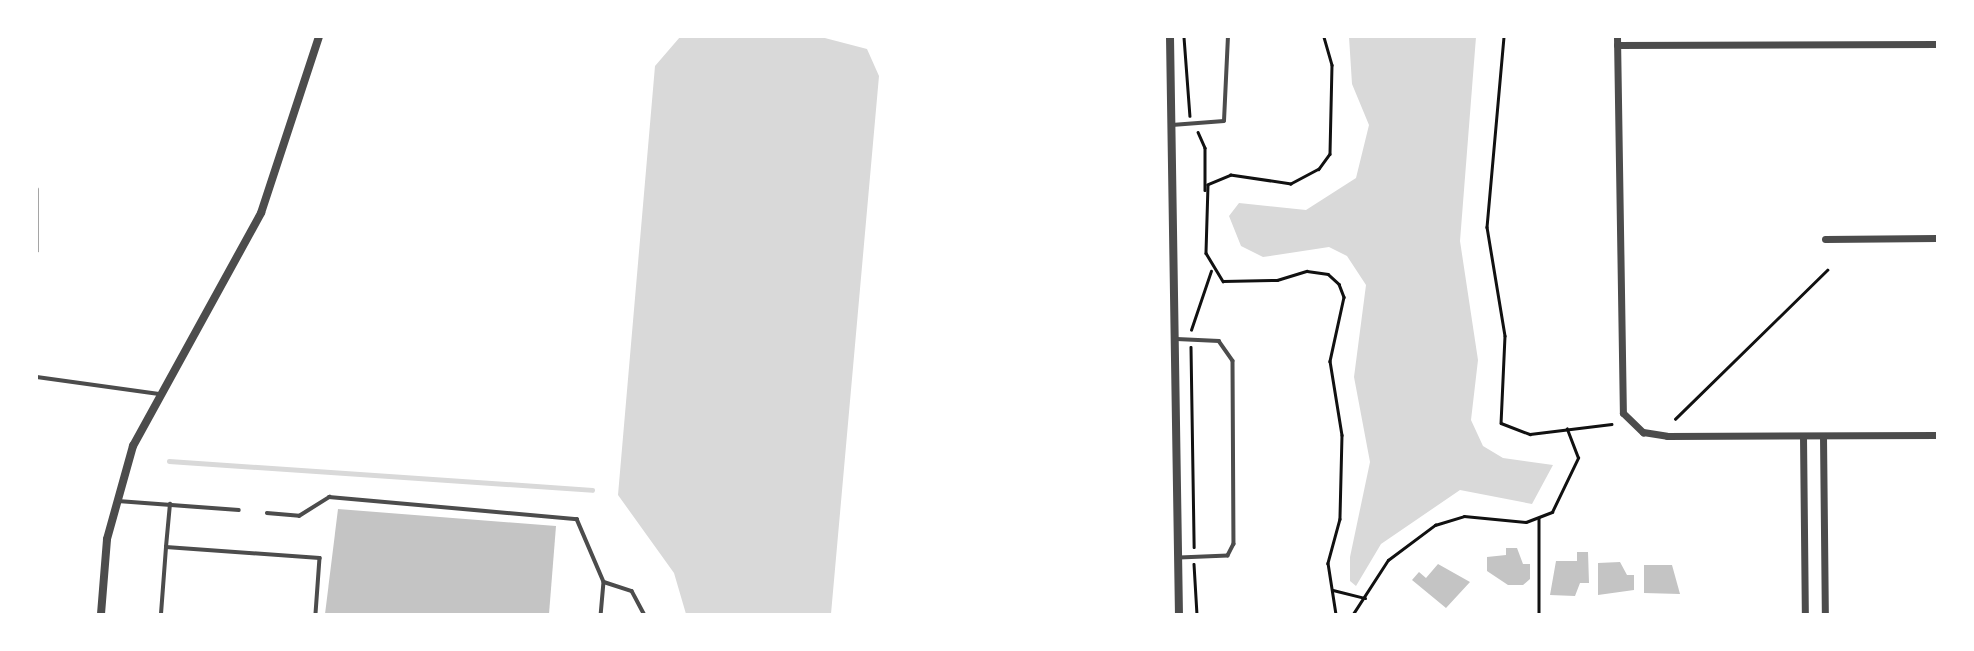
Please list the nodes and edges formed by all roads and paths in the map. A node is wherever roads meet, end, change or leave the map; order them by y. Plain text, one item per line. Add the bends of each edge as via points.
1 (319, 37) edge
2 (1170, 37) edge
3 (1228, 37) edge
4 (1324, 37) edge
5 (1504, 37) edge
6 (1617, 41) edge
7 (1937, 44) edge
8 (1172, 125) junction
9 (37, 189) edge
10 (1825, 239) dead end
11 (1937, 239) edge
12 (37, 251) edge
13 (1827, 270) dead end
14 (1211, 271) junction
15 (1175, 339) junction
16 (1191, 340) junction
17 (37, 377) edge
18 (159, 394) junction
19 (1675, 419) dead end
20 (1611, 424) dead end
21 (1567, 429) junction
22 (1937, 435) edge
23 (1803, 436) junction
24 (1823, 436) junction
25 (116, 500) junction
26 (170, 504) junction
27 (239, 510) dead end
28 (267, 513) dead end
29 (1539, 518) junction
30 (166, 547) junction
31 (1194, 557) junction
32 (1178, 558) junction
33 (604, 582) junction
34 (1333, 590) junction
35 (1365, 598) junction
36 (101, 614) edge
37 (161, 614) edge
38 (316, 614) edge
39 (601, 614) edge
40 (644, 614) edge
41 (1179, 614) edge
42 (1197, 614) edge
43 (1336, 614) edge
44 (1353, 614) edge
45 (1539, 614) edge
46 (1805, 614) edge
47 (1825, 614) edge

1 - 18 street via 261,213
2 - 8 street
3 - 8 lane via 1224,121
4 - 14 path via 1332,65 1330,154 1319,169 1291,184 1231,175 1208,185
5 - 21 path via 1487,228 1505,336 1499,411 1513,433
6 - 7 street
6 - 23 street via 1619,398 1631,423 1667,436
8 - 15 street
9 - 12 lane
10 - 11 street
13 - 19 path
14 - 16 path
14 - 34 path via 1233,281 1318,272 1339,284 1344,297 1330,361 1342,435 1340,519 1328,563
15 - 16 lane
15 - 32 street
16 - 31 path
16 - 31 lane via 1219,341 1233,361 1234,544 1228,556
17 - 18 lane
18 - 25 street
20 - 21 path
21 - 29 path via 1577,443 1574,473 1552,512
22 - 24 street
23 - 24 street
23 - 46 street
24 - 47 street
25 - 26 lane
25 - 36 street
26 - 27 lane
26 - 30 lane
28 - 33 lane via 299,516 328,497 577,519
29 - 35 path via 1449,519 1399,548
29 - 45 path
30 - 37 lane
30 - 38 lane via 320,558
31 - 32 lane
31 - 42 path
32 - 41 street
33 - 39 lane
33 - 40 lane via 632,590
34 - 35 path
34 - 43 path
35 - 44 path

